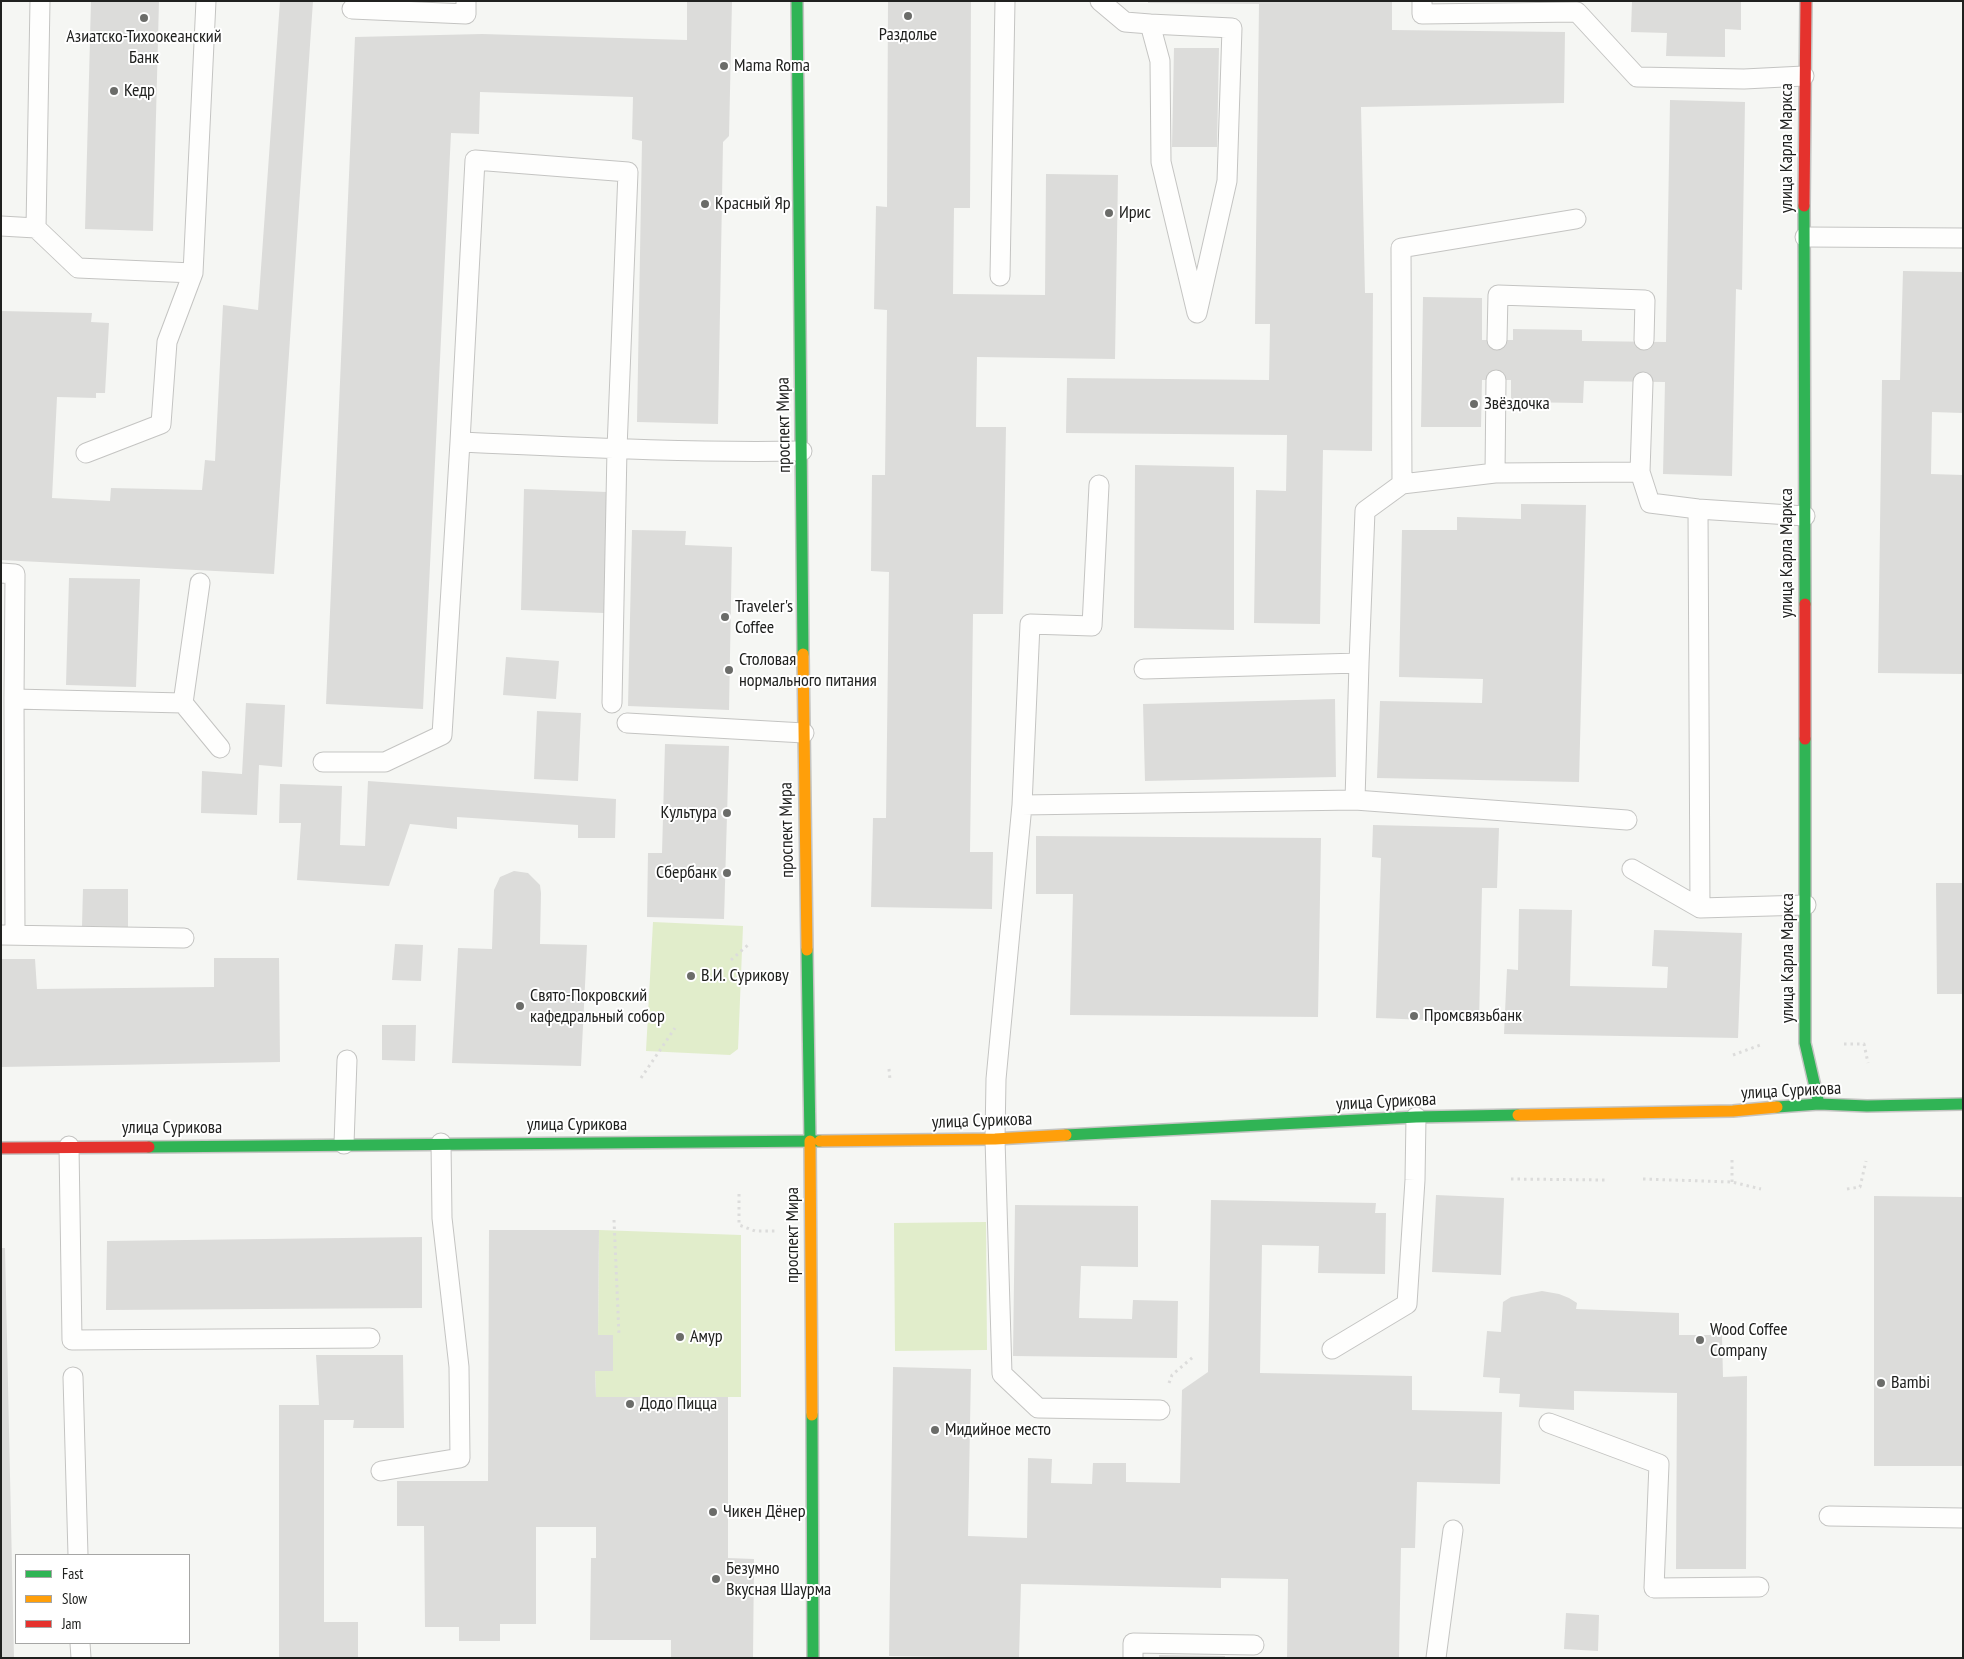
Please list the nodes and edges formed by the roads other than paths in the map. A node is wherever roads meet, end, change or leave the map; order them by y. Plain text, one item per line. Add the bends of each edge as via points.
1 (40, 1) edge
2 (206, 1) edge
3 (466, 1) edge
4 (797, 1) edge
5 (1005, 1) edge
6 (1100, 1) edge
7 (1422, 1) edge
8 (1806, 1) edge
9 (352, 9) dead end
10 (1150, 24) junction
11 (1804, 76) junction
12 (1576, 219) dead end
13 (1, 226) edge
14 (36, 228) junction
15 (1805, 237) junction
16 (1963, 238) edge
17 (193, 273) junction
18 (1000, 276) dead end
19 (1497, 340) dead end
20 (1644, 340) dead end
21 (1496, 380) dead end
22 (1643, 382) dead end
23 (460, 442) junction
24 (617, 449) junction
25 (802, 451) junction
26 (86, 453) dead end
27 (1640, 472) junction
28 (1495, 473) junction
29 (1402, 484) junction
30 (1099, 485) dead end
31 (1698, 509) junction
32 (1805, 516) junction
33 (1, 573) edge
34 (200, 582) dead end
35 (1359, 663) junction
36 (1144, 669) dead end
37 (14, 699) junction
38 (183, 702) junction
39 (612, 703) dead end
40 (627, 723) dead end
41 (804, 733) junction
42 (220, 748) dead end
43 (323, 762) dead end
44 (1355, 800) junction
45 (1022, 805) junction
46 (1626, 820) dead end
47 (1632, 869) dead end
48 (1806, 905) junction
49 (1700, 908) junction
50 (8, 935) edge
51 (184, 938) dead end
52 (347, 1060) dead end
53 (1819, 1104) junction
54 (1963, 1104) edge
55 (1416, 1118) junction
56 (996, 1138) junction
57 (810, 1141) junction
58 (441, 1143) junction
59 (344, 1144) junction
60 (69, 1146) junction
61 (1, 1148) edge
62 (370, 1338) dead end
63 (1332, 1349) dead end
64 (73, 1377) dead end
65 (1160, 1410) dead end
66 (1549, 1423) dead end
67 (381, 1470) dead end
68 (1829, 1516) dead end
69 (1963, 1518) edge
70 (1453, 1530) dead end
71 (78, 1554) edge
72 (1759, 1587) dead end
73 (80, 1644) edge
74 (1254, 1645) dead end
75 (81, 1658) edge
76 (814, 1658) edge
77 (1133, 1658) edge
78 (1436, 1658) edge

1 - 14 lane
2 - 17 lane
3 - 9 lane via 466,14
4 - 25 main road, проспект Мира
5 - 18 lane
6 - 10 lane via 1125,22
7 - 11 lane via 1422,14 1577,12 1637,77 1744,79
8 - 11 main road, улица Карла Маркса
10 - 10 lane via 1232,28 1227,181 1197,313 1161,162 1160,61
11 - 15 main road, улица Карла Маркса
12 - 29 lane via 1401,248
13 - 14 lane
14 - 17 lane via 78,268
15 - 16 lane
15 - 32 main road, улица Карла Маркса
17 - 26 lane via 167,342 161,424
19 - 20 lane via 1498,295 1645,300
21 - 28 lane
22 - 27 lane
23 - 24 lane
23 - 24 lane via 475,160 628,172
23 - 43 lane via 442,734 385,762
24 - 25 lane
24 - 39 lane
25 - 41 main road, проспект Мира
27 - 28 lane
27 - 31 lane via 1650,503
28 - 29 lane
29 - 35 lane via 1365,511
30 - 45 lane via 1092,626 1030,624
31 - 32 lane
31 - 49 lane
32 - 48 main road, улица Карла Маркса
33 - 37 lane via 15,574
34 - 38 lane
35 - 36 lane
35 - 44 lane
37 - 38 lane
37 - 50 lane
38 - 42 lane
40 - 41 lane
41 - 57 main road, проспект Мира
44 - 45 lane
44 - 46 lane
45 - 56 lane via 996,1079
47 - 49 lane
48 - 49 lane
48 - 53 main road, улица Карла Маркса via 1805,1043
50 - 51 lane
52 - 59 lane
53 - 54 main road, улица Сурикова
53 - 55 main road, улица Сурикова via 1733,1111
55 - 56 main road, улица Сурикова
55 - 63 lane via 1407,1304
56 - 57 main road, улица Сурикова
56 - 65 lane via 1002,1374 1038,1408
57 - 58 main road, улица Сурикова
57 - 76 main road, проспект Мира
58 - 59 main road, улица Сурикова
58 - 67 lane via 442,1218 459,1367 460,1458
59 - 60 main road, улица Сурикова
60 - 61 main road, улица Сурикова
60 - 62 lane via 72,1340
64 - 71 lane
66 - 72 lane via 1660,1464 1654,1588
68 - 69 lane
70 - 78 lane
73 - 75 lane
74 - 77 lane via 1133,1643

